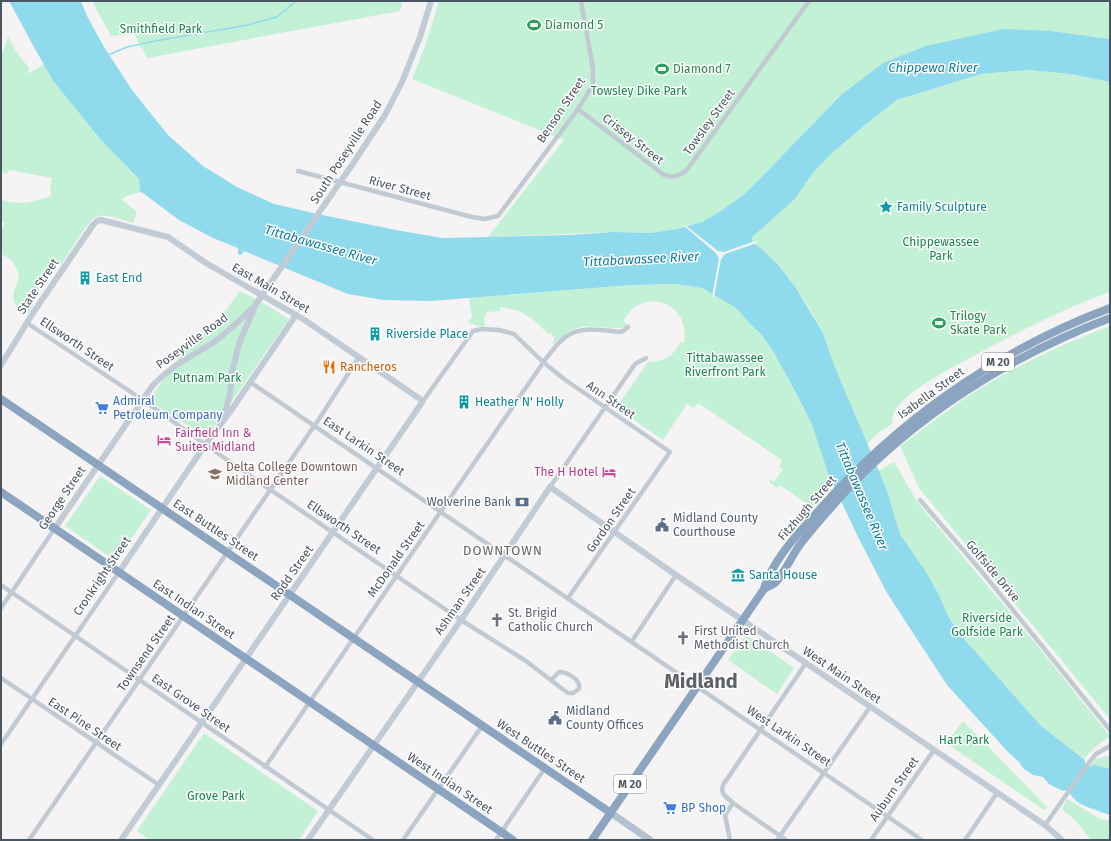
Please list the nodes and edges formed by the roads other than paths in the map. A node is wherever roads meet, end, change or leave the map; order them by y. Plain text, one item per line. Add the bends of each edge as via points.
1 (431, 1) edge
2 (581, 1) edge
3 (809, 1) edge
4 (578, 109) junction
5 (298, 171) dead end
6 (679, 176) joint
7 (498, 216) joint
8 (97, 221) joint
9 (256, 304) junction
10 (1110, 308) edge
11 (296, 315) junction
12 (1110, 318) edge
13 (27, 323) junction
14 (628, 326) dead end
15 (488, 329) joint
16 (359, 357) junction
17 (646, 358) dead end
18 (543, 362) junction
19 (1, 365) edge
20 (250, 382) junction
21 (1, 399) edge
22 (143, 400) junction
23 (423, 401) junction
24 (605, 409) junction
25 (223, 421) junction
26 (314, 426) junction
27 (898, 437) junction
28 (205, 445) junction
29 (670, 452) joint
30 (98, 465) junction
31 (377, 468) junction
32 (550, 487) junction
33 (270, 490) junction
34 (1, 492) edge
35 (920, 500) dead end
36 (162, 508) junction
37 (441, 512) junction
38 (55, 528) junction
39 (615, 531) junction
40 (334, 532) junction
41 (227, 552) junction
42 (505, 555) junction
43 (119, 572) junction
44 (676, 575) junction
45 (396, 576) junction
46 (1, 585) edge
47 (764, 589) junction
48 (12, 592) junction
49 (290, 595) junction
50 (568, 598) junction
51 (1, 608) edge
52 (183, 616) junction
53 (461, 620) junction
54 (743, 620) junction
55 (75, 635) junction
56 (353, 638) junction
57 (632, 641) junction
58 (246, 659) junction
59 (806, 663) junction
60 (1, 678) edge
61 (140, 679) junction
62 (551, 680) junction
63 (418, 682) junction
64 (698, 686) junction
65 (32, 699) junction
66 (309, 702) junction
67 (870, 707) junction
68 (202, 723) junction
69 (482, 726) junction
70 (761, 730) junction
71 (1110, 730) edge
72 (96, 743) junction
73 (1, 744) edge
74 (374, 746) junction
75 (1110, 746) edge
76 (934, 750) junction
77 (265, 767) junction
78 (545, 768) junction
79 (824, 773) junction
80 (159, 785) junction
81 (438, 789) junction
82 (997, 793) junction
83 (733, 803) junction
84 (329, 810) junction
85 (611, 813) junction
86 (887, 816) junction
87 (1045, 825) junction
88 (501, 832) junction
89 (778, 838) edge
90 (29, 840) edge
91 (121, 840) edge
92 (308, 840) edge
93 (373, 840) edge
94 (403, 840) edge
95 (496, 840) edge
96 (512, 840) edge
97 (592, 840) edge
98 (650, 840) edge
99 (730, 840) edge
100 (786, 840) edge
101 (871, 840) edge
102 (922, 840) edge
103 (965, 840) edge
104 (1061, 840) edge

1 - 9 street, South Poseyville Road via 402,82 385,115
2 - 4 street, Benson Street via 594,79
3 - 6 street, Towsley Street via 686,171
4 - 6 street, Crissey Street via 664,175 671,178
4 - 7 street, Benson Street
5 - 7 street, River Street via 472,217 484,219
8 - 11 street, East Main Street via 168,237 206,263
8 - 13 street, State Street
9 - 22 street, Poseyville Road via 223,335 162,375
9 - 25 street, Poseyville Road via 239,344
10 - 27 highway, Isabella Street / M 20 via 1008,356 956,388
11 - 16 street, East Main Street
11 - 20 street
12 - 27 highway, Isabella Street / M 20 via 1052,343 987,378
13 - 19 street, State Street
13 - 22 street, Ellsworth Street
14 - 18 street, McDonald Street via 619,332 576,332 566,337
15 - 18 street, Ann Street via 514,334
15 - 23 street, Rodd Street via 473,331
16 - 23 street, East Main Street
16 - 26 street, Townsend Street
17 - 24 street, Ashman Street via 635,364
18 - 24 street, Ann Street
18 - 37 street, McDonald Street
20 - 25 street
20 - 26 street, East Larkin Street
21 - 30 highway, East Buttles Street
22 - 28 street, Ellsworth Street
22 - 30 street, George Street
23 - 31 street, Rodd Street
24 - 29 street, Ann Street
24 - 32 street, Ashman Street
25 - 28 street, Cronkright Street
26 - 31 street, East Larkin Street
26 - 33 street, Townsend Street
27 - 47 highway, Fitzhugh Street / M 20 via 804,539 775,582
27 - 47 highway, Fitzhugh Street / M 20 via 859,468 825,503 780,558 768,576
28 - 33 street, Ellsworth Street
28 - 36 street, Cronkright Street
29 - 39 street, Gordon Street
30 - 36 highway, East Buttles Street
30 - 38 street, George Street
31 - 37 street, East Larkin Street
31 - 40 street, Rodd Street
32 - 39 street, West Main Street
32 - 42 street, Ashman Street
33 - 40 street, Ellsworth Street
33 - 41 street, Townsend Street
34 - 38 highway, East Indian Street
35 - 71 street, Golfside Drive via 983,573
36 - 41 highway, East Buttles Street
36 - 43 street, Cronkright Street
37 - 42 street, East Larkin Street
37 - 45 street, McDonald Street
38 - 43 highway, East Indian Street
38 - 48 street, George Street
39 - 44 street, West Main Street
39 - 50 street, Gordon Street
40 - 45 street, Ellsworth Street
40 - 49 street, Rodd Street
41 - 49 highway, East Buttles Street
41 - 52 street, Townsend Street
42 - 50 street, West Larkin Street
42 - 53 street, Ashman Street
43 - 52 highway, East Indian Street
43 - 55 street, Cronkright Street
44 - 54 street, West Main Street
44 - 57 street
45 - 53 street, Ellsworth Street
45 - 56 street, McDonald Street
46 - 48 street, East Grove Street
47 - 54 highway, Fitzhugh Street / M 20
48 - 51 street, George Street
48 - 55 street, East Grove Street
49 - 56 highway, East Buttles Street
49 - 58 street, Rodd Street
50 - 57 street, West Larkin Street
52 - 58 highway, East Indian Street
52 - 61 street, Townsend Street
53 - 62 street, Ellsworth Street
53 - 63 street, Ashman Street
54 - 59 street, West Main Street
54 - 64 highway, M 20
55 - 61 street, East Grove Street
55 - 65 street, Cronkright Street
56 - 63 highway, East Buttles Street
56 - 66 street, McDonald Street
57 - 64 street, West Larkin Street
58 - 66 highway, East Indian Street
58 - 68 street, Rodd Street
59 - 67 street, West Main Street
59 - 70 street
60 - 65 street, East Pine Street
61 - 68 street, East Grove Street
61 - 72 street, Townsend Street
62 - 62 street, Ellsworth Street via 568,693 573,693 580,685 564,672 558,672
63 - 69 highway, West Buttles Street
63 - 74 street, Ashman Street
64 - 70 street, West Larkin Street
64 - 85 highway, M 20
65 - 72 street, East Pine Street
65 - 73 street, Cronkright Street
66 - 74 highway, East Indian Street
66 - 77 street, McDonald Street
67 - 76 street, West Main Street
67 - 79 street
68 - 77 street, East Grove Street
68 - 80 street, Rodd Street
69 - 78 highway, West Buttles Street
69 - 81 street
70 - 79 street, West Larkin Street
70 - 83 street via 722,785 724,795
72 - 80 street, East Pine Street
72 - 90 street, Townsend Street
74 - 81 highway, West Indian Street
74 - 84 street, Ashman Street
75 - 87 street via 1096,754
76 - 82 street, West Main Street
76 - 86 street, Auburn Street
77 - 84 street, East Grove Street
78 - 85 highway, West Buttles Street
78 - 88 street
79 - 86 street, West Larkin Street
79 - 89 street
80 - 91 street, Rodd Street
81 - 88 highway, West Indian Street
81 - 94 street
82 - 87 street, West Main Street
82 - 103 street
83 - 89 street
83 - 99 street via 725,815
84 - 92 street, Ashman Street
84 - 93 street, East Grove Street
85 - 97 highway, M 20
85 - 98 main road, West Buttles Street
86 - 101 street, Auburn Street
86 - 102 street, West Larkin Street
87 - 104 street, West Main Street
88 - 95 street
88 - 96 highway, West Indian Street
89 - 100 street

